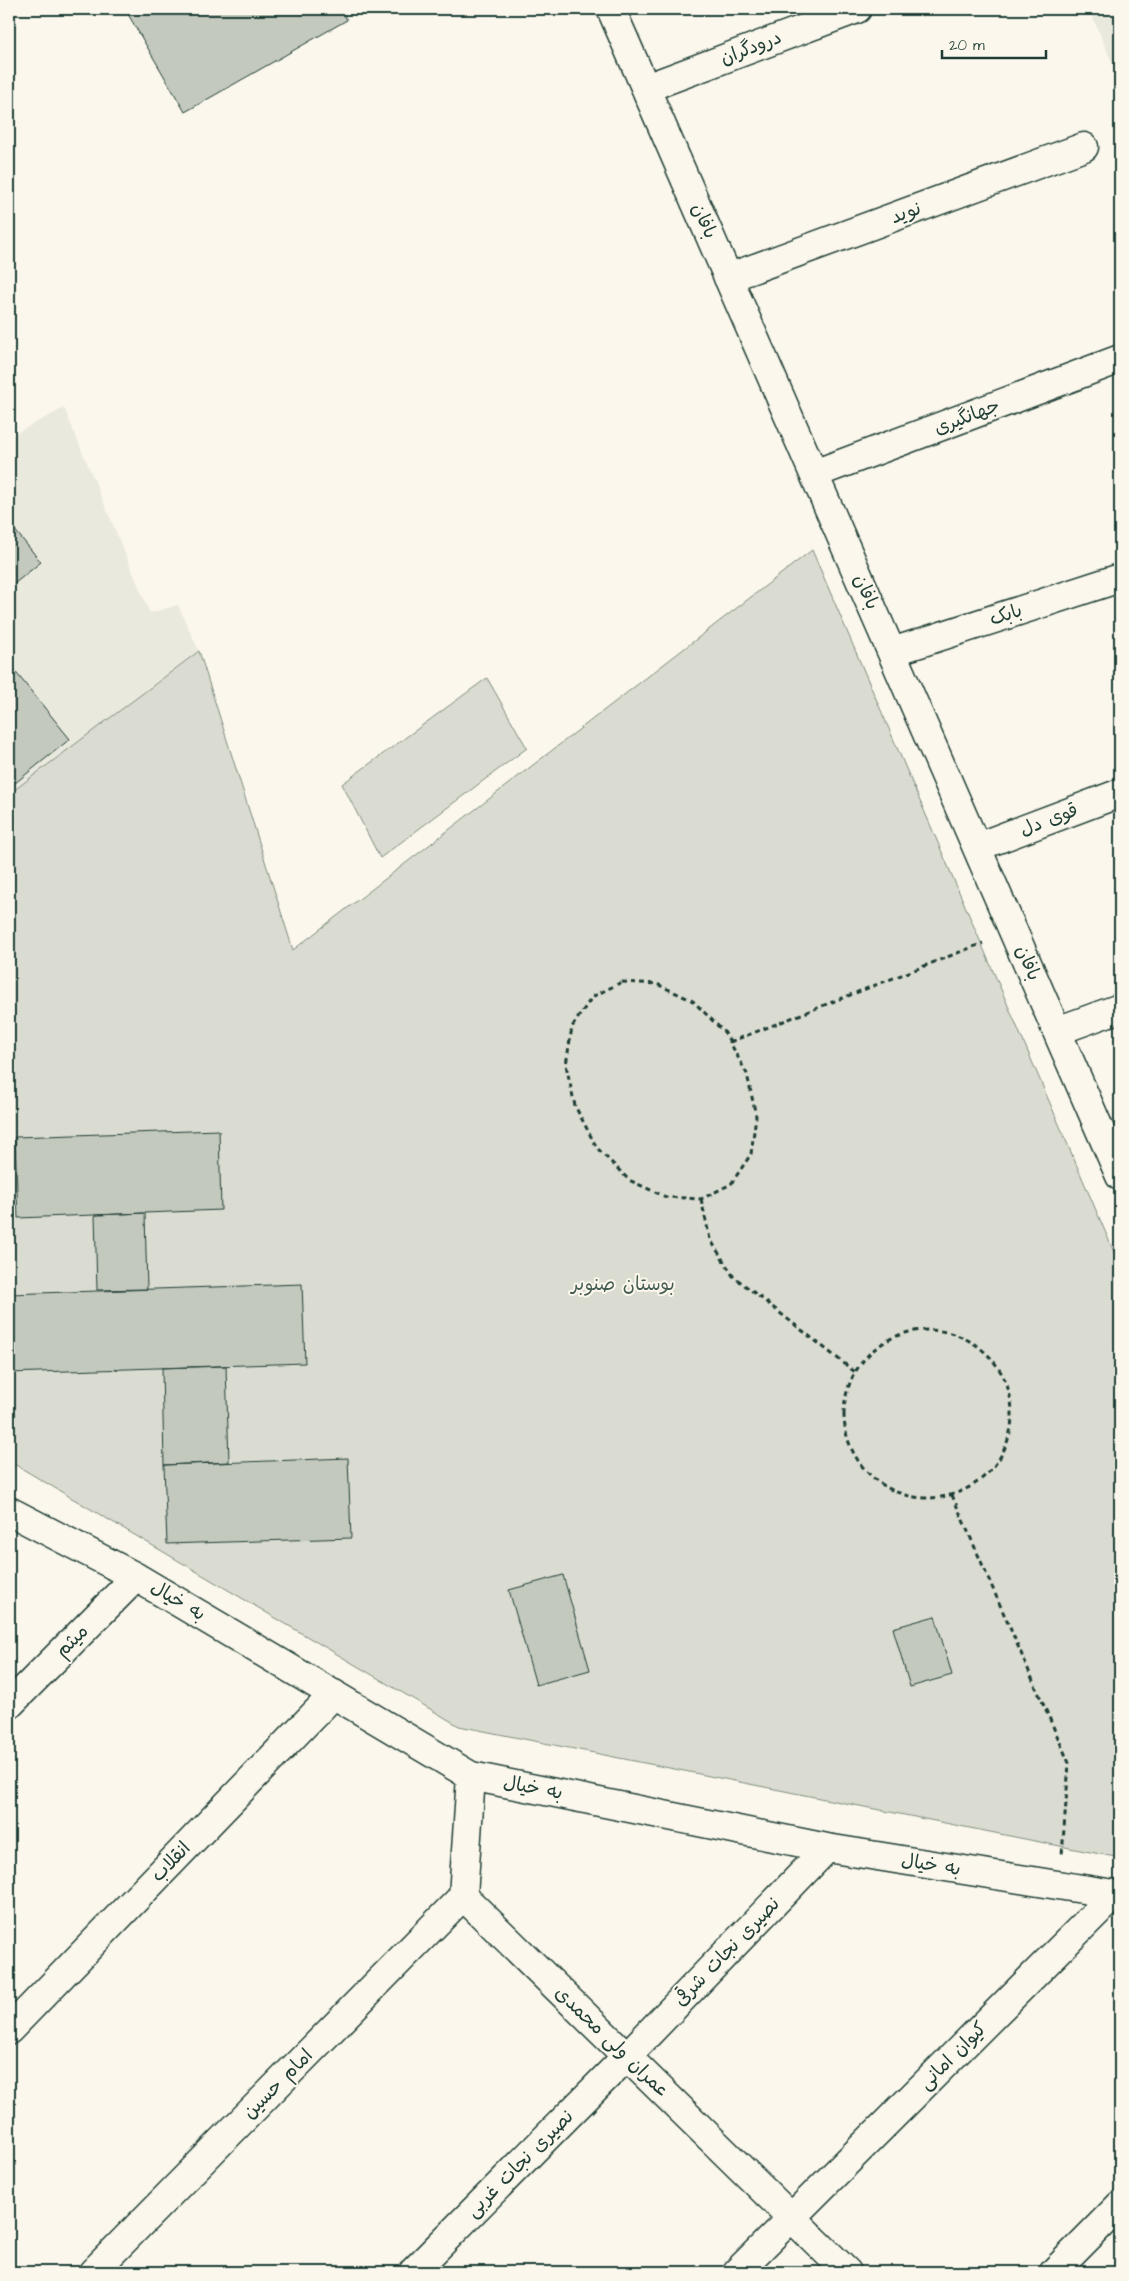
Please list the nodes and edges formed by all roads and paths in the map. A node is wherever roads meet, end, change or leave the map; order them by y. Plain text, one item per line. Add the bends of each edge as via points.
1 (611, 9) edge
2 (857, 9) edge
3 (646, 88) junction
4 (1084, 148) dead end
5 (728, 278) junction
6 (1120, 359) edge
7 (814, 474) junction
8 (1120, 578) edge
9 (892, 652) junction
10 (1120, 793) edge
11 (977, 847) junction
12 (1014, 931) junction
13 (1120, 1008) edge
14 (1057, 1031) junction
15 (730, 1042) junction
16 (1120, 1176) edge
17 (701, 1199) junction
18 (855, 1372) junction
19 (952, 1495) junction
20 (9, 1511) edge
21 (136, 1576) junction
22 (334, 1694) junction
23 (9, 1705) edge
24 (471, 1776) junction
25 (827, 1848) junction
26 (1060, 1886) junction
27 (1117, 1895) edge
28 (463, 1896) junction
29 (9, 2030) edge
30 (627, 2056) junction
31 (1120, 2205) edge
32 (791, 2218) junction
33 (93, 2272) edge
34 (414, 2272) edge
35 (737, 2272) edge
36 (847, 2272) edge
37 (1054, 2272) edge

1 - 3 street, بافان
2 - 3 street, درودگران
3 - 5 street, بافان
4 - 5 street, نوید
5 - 7 street, بافان
6 - 7 street, جهانگیری
7 - 9 street, بافان
8 - 9 street, بابک
9 - 11 street, بافان
10 - 11 street, قوی دل
11 - 12 street, بافان
12 - 14 street, بافان
12 - 15 path
13 - 14 street
14 - 16 street, بافان
15 - 17 path via 747,1074 756,1116 751,1154 731,1184
15 - 17 path via 693,1001 657,984 622,982 592,997 572,1026 566,1065 575,1106 597,1148 629,1180 666,1197
17 - 18 path via 710,1239 733,1276
18 - 19 path via 843,1411 845,1431 863,1468 894,1491 932,1498
18 - 19 path via 882,1343 922,1330 943,1330 963,1336 996,1362 1012,1401 1013,1422 1008,1442 999,1461 986,1476
19 - 26 path via 1069,1763
20 - 21 street, به خیال
21 - 22 street, به خیال
21 - 23 street, میثم
22 - 24 street, به خیال
22 - 29 street, انقلاب
24 - 25 street, به خیال
24 - 28 street
25 - 26 street, به خیال
25 - 30 street, نصیری نجات شرقی
26 - 27 street, به خیال
27 - 32 street, کیوان امانی
28 - 30 street, عمران ولی محمدی
28 - 33 street, امام حسین
30 - 32 street, عمران ولی محمدی
30 - 34 street, نصیری نجات غربی
31 - 37 street
32 - 35 street, کیوان امانی
32 - 36 street, عمران ولی محمدی

